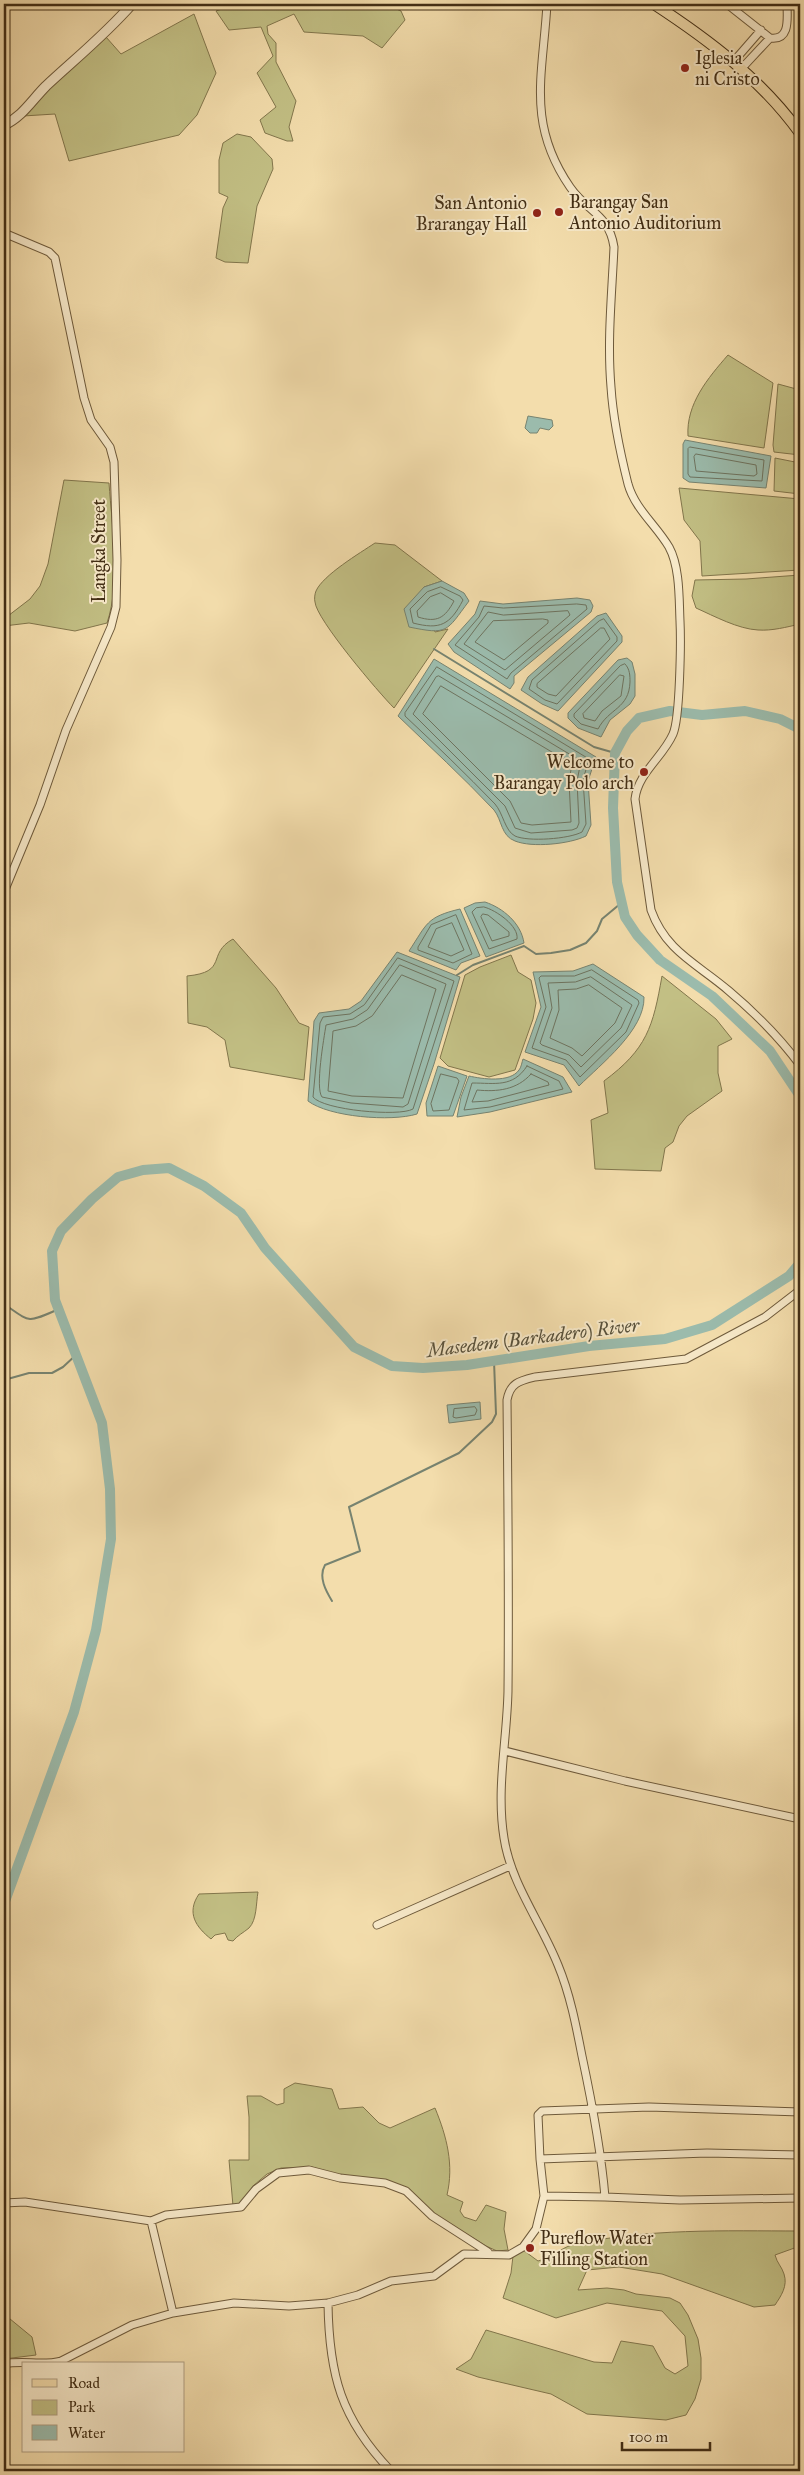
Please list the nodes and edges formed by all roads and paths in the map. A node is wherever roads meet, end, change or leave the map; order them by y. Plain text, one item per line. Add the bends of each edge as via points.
1 (132, 4) edge
2 (547, 4) edge
3 (654, 4) edge
4 (727, 4) edge
5 (787, 4) edge
6 (761, 30) junction
7 (770, 38) junction
8 (734, 61) junction
9 (742, 68) junction
10 (4, 125) edge
11 (800, 133) edge
12 (4, 233) edge
13 (4, 892) edge
14 (800, 1065) edge
15 (800, 1290) edge
16 (505, 1751) junction
17 (800, 1819) edge
18 (510, 1866) junction
19 (377, 1925) dead end
20 (594, 2108) junction
21 (800, 2112) edge
22 (602, 2155) junction
23 (800, 2155) edge
24 (540, 2159) junction
25 (544, 2196) junction
26 (605, 2197) junction
27 (800, 2198) edge
28 (4, 2203) edge
29 (151, 2221) junction
30 (491, 2254) junction
31 (328, 2303) junction
32 (173, 2313) junction
33 (42, 2362) edge
34 (22, 2363) edge
35 (4, 2364) edge
36 (391, 2471) edge

1 - 10 street via 16,118
2 - 14 street via 539,99 542,122 548,144 567,181 605,222 612,236 610,338 613,406 628,485 636,503 670,548 674,561 680,624 674,732 638,784 635,799 648,894 655,922 666,938 684,958 748,1008
3 - 8 main road
4 - 6 street
5 - 7 street via 788,26 780,37
6 - 7 street
6 - 8 street
7 - 9 street
8 - 9 main road
9 - 11 main road via 768,93
12 - 13 street, Langka Street via 50,252 55,258 84,398 91,420 112,453 118,574 116,607 110,627 66,730 40,805
15 - 16 street via 765,1317 686,1358 536,1377 513,1384 509,1390 510,1553
16 - 17 street
16 - 18 street via 501,1814
18 - 19 street
18 - 20 street via 557,1963 568,1995
20 - 21 street
20 - 22 street
20 - 24 street via 539,2113
22 - 23 street
22 - 24 street
22 - 26 street
24 - 25 street
25 - 26 street
25 - 30 street via 536,2229 527,2242 509,2255
26 - 27 street via 680,2200
28 - 29 street via 25,2202
29 - 30 street via 166,2215 241,2208 270,2177 287,2170 310,2170 340,2178 385,2183 406,2191 432,2216
29 - 32 street
30 - 31 street via 464,2254 434,2276 391,2281
31 - 32 street via 289,2306 234,2303
31 - 36 street via 330,2354 349,2416 363,2439
32 - 33 street via 132,2325 61,2361
34 - 35 street

